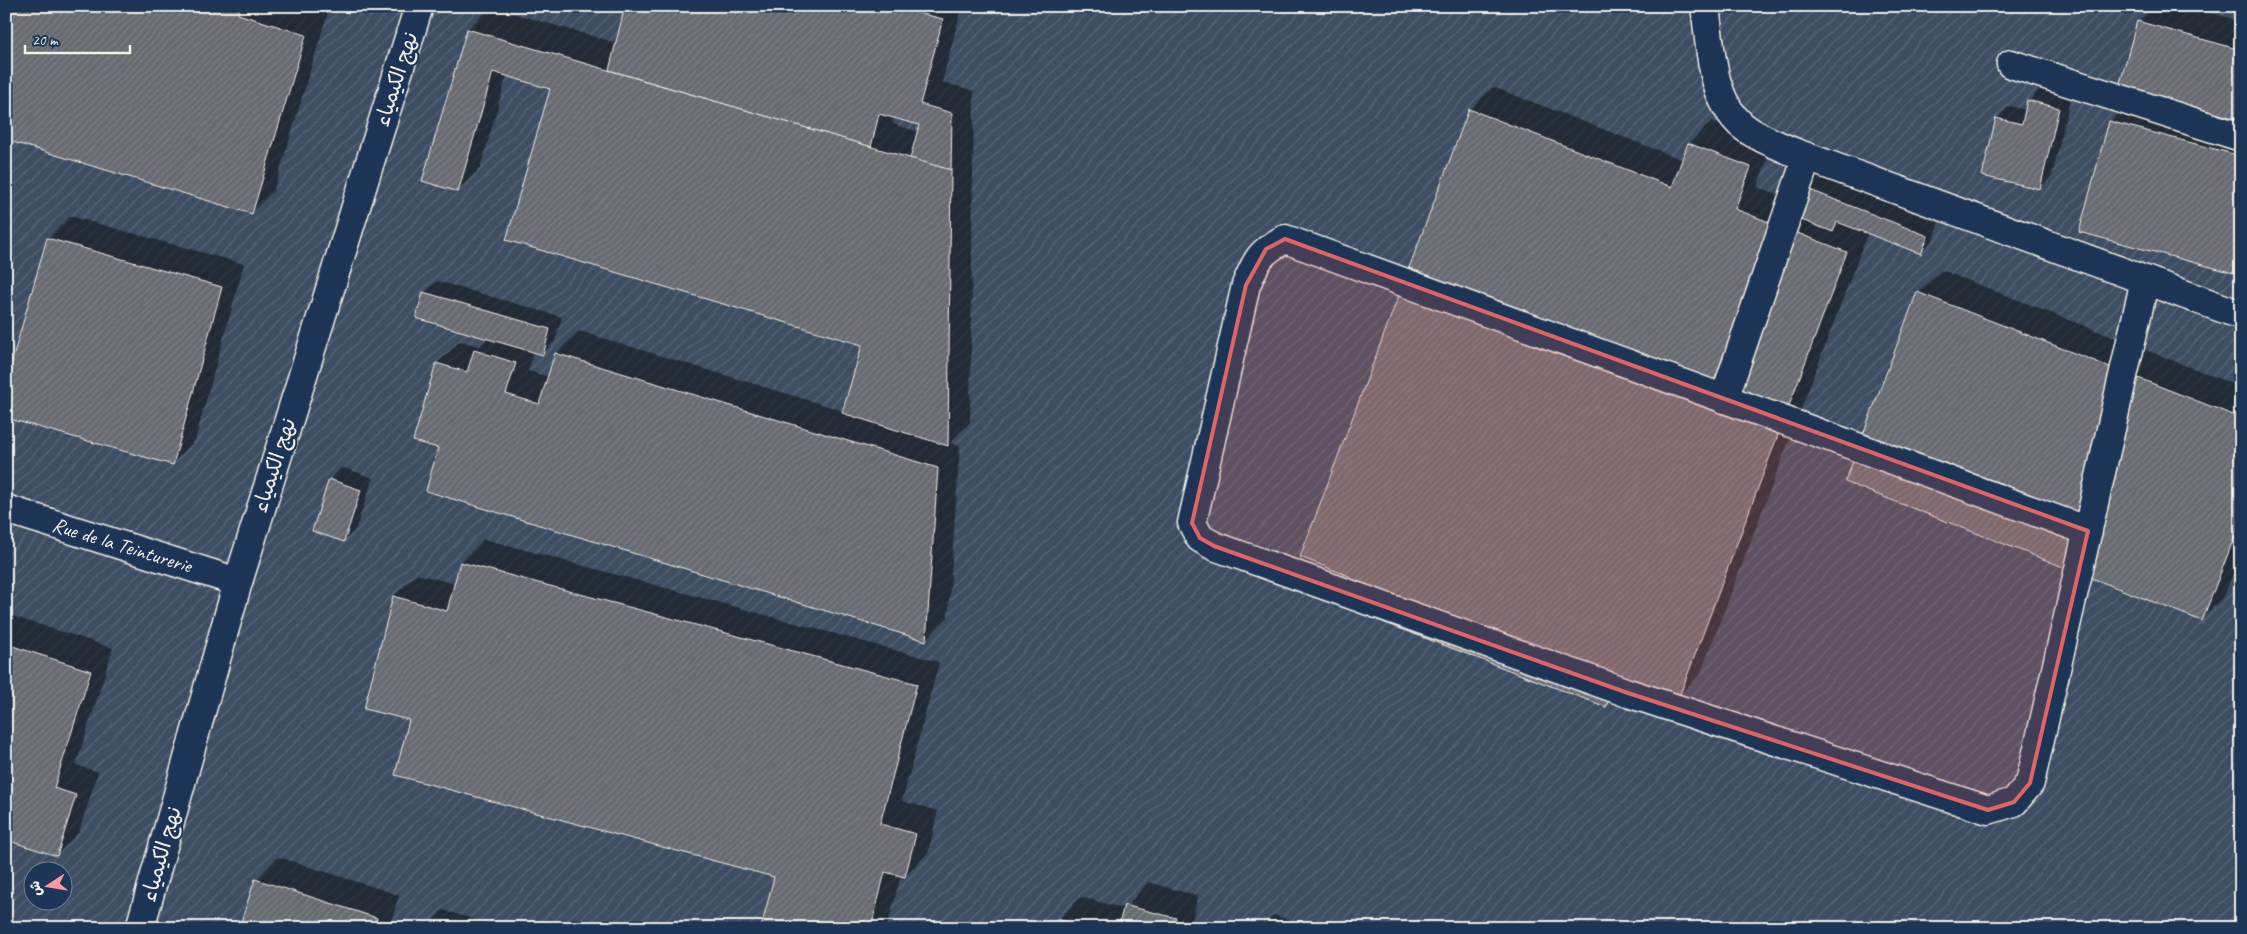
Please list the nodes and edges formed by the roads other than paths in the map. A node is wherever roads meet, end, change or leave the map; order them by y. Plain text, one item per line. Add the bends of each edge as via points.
1 (419, 6) edge
2 (1704, 6) edge
3 (2011, 64) dead end
4 (2241, 136) edge
5 (1807, 157) junction
6 (2145, 280) junction
7 (2241, 315) edge
8 (1724, 399) junction
9 (6, 509) edge
10 (2088, 531) junction
11 (238, 582) junction
12 (140, 928) edge

1 - 11 street, نهج الكيمياء
2 - 5 street via 1718,87 1730,111 1746,129
3 - 4 street
5 - 6 street
5 - 8 street
6 - 7 street
6 - 10 street
8 - 10 street
8 - 10 street via 1285,239 1266,249 1246,285 1192,523 1200,538 1223,549 1628,693 1988,810 2014,802 2030,783
9 - 11 street, Rue de la Teinturerie
11 - 12 street, نهج الكيمياء

